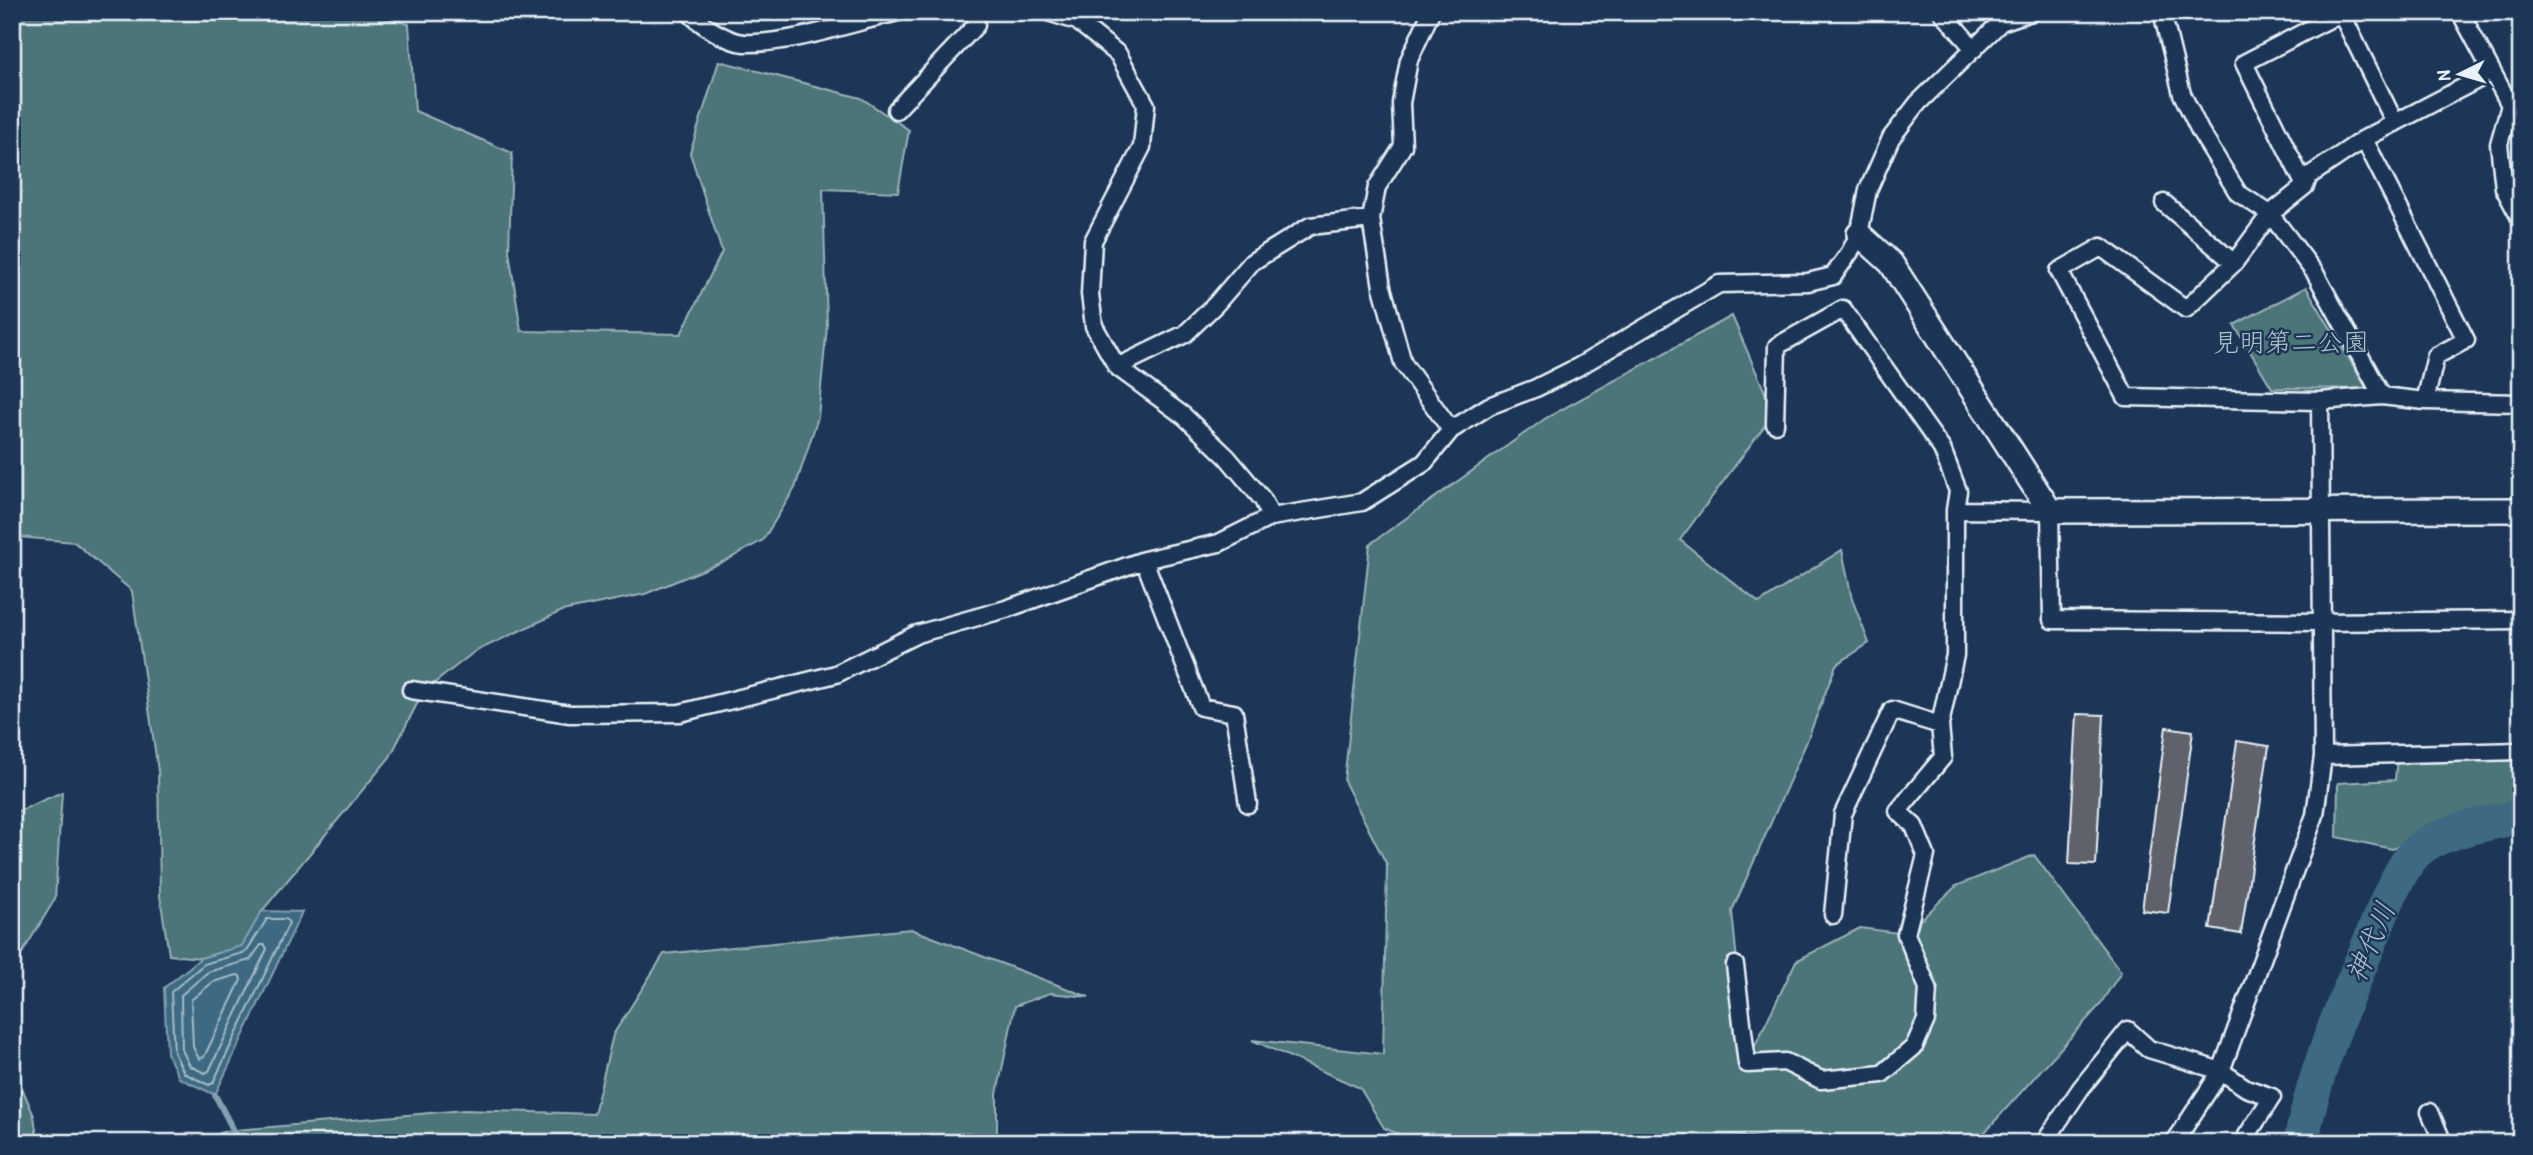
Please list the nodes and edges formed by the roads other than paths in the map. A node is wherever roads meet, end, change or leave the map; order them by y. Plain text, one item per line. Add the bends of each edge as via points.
1 (689, 12) edge
2 (898, 12) edge
3 (975, 12) edge
4 (1048, 12) edge
5 (1430, 12) edge
6 (1942, 12) edge
7 (2031, 12) edge
8 (2162, 12) edge
9 (2460, 12) edge
10 (1973, 48) junction
11 (2487, 63) junction
12 (896, 110) dead end
13 (2395, 123) junction
14 (2364, 139) junction
15 (2305, 186) junction
16 (2164, 203) dead end
17 (2270, 214) junction
18 (1371, 219) junction
19 (2521, 220) edge
20 (1859, 234) junction
21 (2234, 263) junction
22 (1117, 367) junction
23 (2382, 396) junction
24 (2320, 401) junction
25 (2425, 401) junction
26 (2521, 403) edge
27 (1775, 424) dead end
28 (1451, 430) junction
29 (2321, 509) junction
30 (1955, 510) junction
31 (2521, 510) edge
32 (2050, 511) junction
33 (1271, 517) junction
34 (1144, 560) junction
35 (2521, 620) edge
36 (2322, 622) junction
37 (411, 690) dead end
38 (1940, 724) junction
39 (2521, 751) edge
40 (2323, 756) junction
41 (1248, 804) dead end
42 (1833, 915) dead end
43 (1735, 965) dead end
44 (2221, 1071) junction
45 (2430, 1112) dead end
46 (2045, 1143) edge
47 (2174, 1143) edge
48 (2242, 1143) edge
49 (2443, 1143) edge

1 - 2 street via 699,24 742,43 789,38
3 - 12 street via 976,25
4 - 22 street via 1077,21 1118,54 1146,106 1142,147 1093,241 1090,294 1094,326
5 - 18 street via 1409,60 1401,103 1403,146 1377,187
6 - 10 street
7 - 10 street via 2001,22
8 - 17 street via 2182,94 2200,131 2238,193
9 - 11 street
10 - 20 street via 1918,103 1891,138 1868,190
11 - 13 street via 2481,78
11 - 19 street via 2510,104 2499,144 2504,188
13 - 14 street
13 - 15 street via 2341,13 2244,62
14 - 15 street via 2309,176
14 - 25 street via 2466,340 2436,356
15 - 17 street
16 - 21 street
17 - 21 street
17 - 23 street via 2315,273
18 - 22 street via 1310,226 1252,262 1185,334
18 - 28 street via 1382,287 1403,363
20 - 28 street via 1833,276 1808,282 1719,284 1578,367 1489,406
20 - 32 street via 1891,263
21 - 24 street via 2186,309 2101,247 2059,271 2126,397
22 - 33 street via 1184,416 1227,457 1263,500
23 - 24 street
23 - 25 street
24 - 29 street
25 - 26 street
27 - 30 street via 1777,346 1843,309 1942,449 1958,491
28 - 33 street via 1424,463 1362,502
29 - 31 street
29 - 32 street
29 - 36 street
30 - 32 street
30 - 38 street via 1955,655
32 - 36 street via 2052,620
33 - 34 street via 1219,543
34 - 37 street via 1006,610 917,634 836,674 680,713 570,714
34 - 41 street via 1201,707 1234,713
35 - 36 street
36 - 40 street
38 - 42 street via 1892,710 1843,814
38 - 43 street via 1943,757 1898,811 1914,826 1926,855 1906,934 1928,988 1926,1020 1914,1047 1882,1074 1821,1080 1785,1062 1747,1064
39 - 40 street
40 - 44 street via 2315,815
44 - 46 street via 2148,1049 2128,1030 2081,1088
44 - 47 street
44 - 48 street via 2246,1088 2272,1097
45 - 49 street

